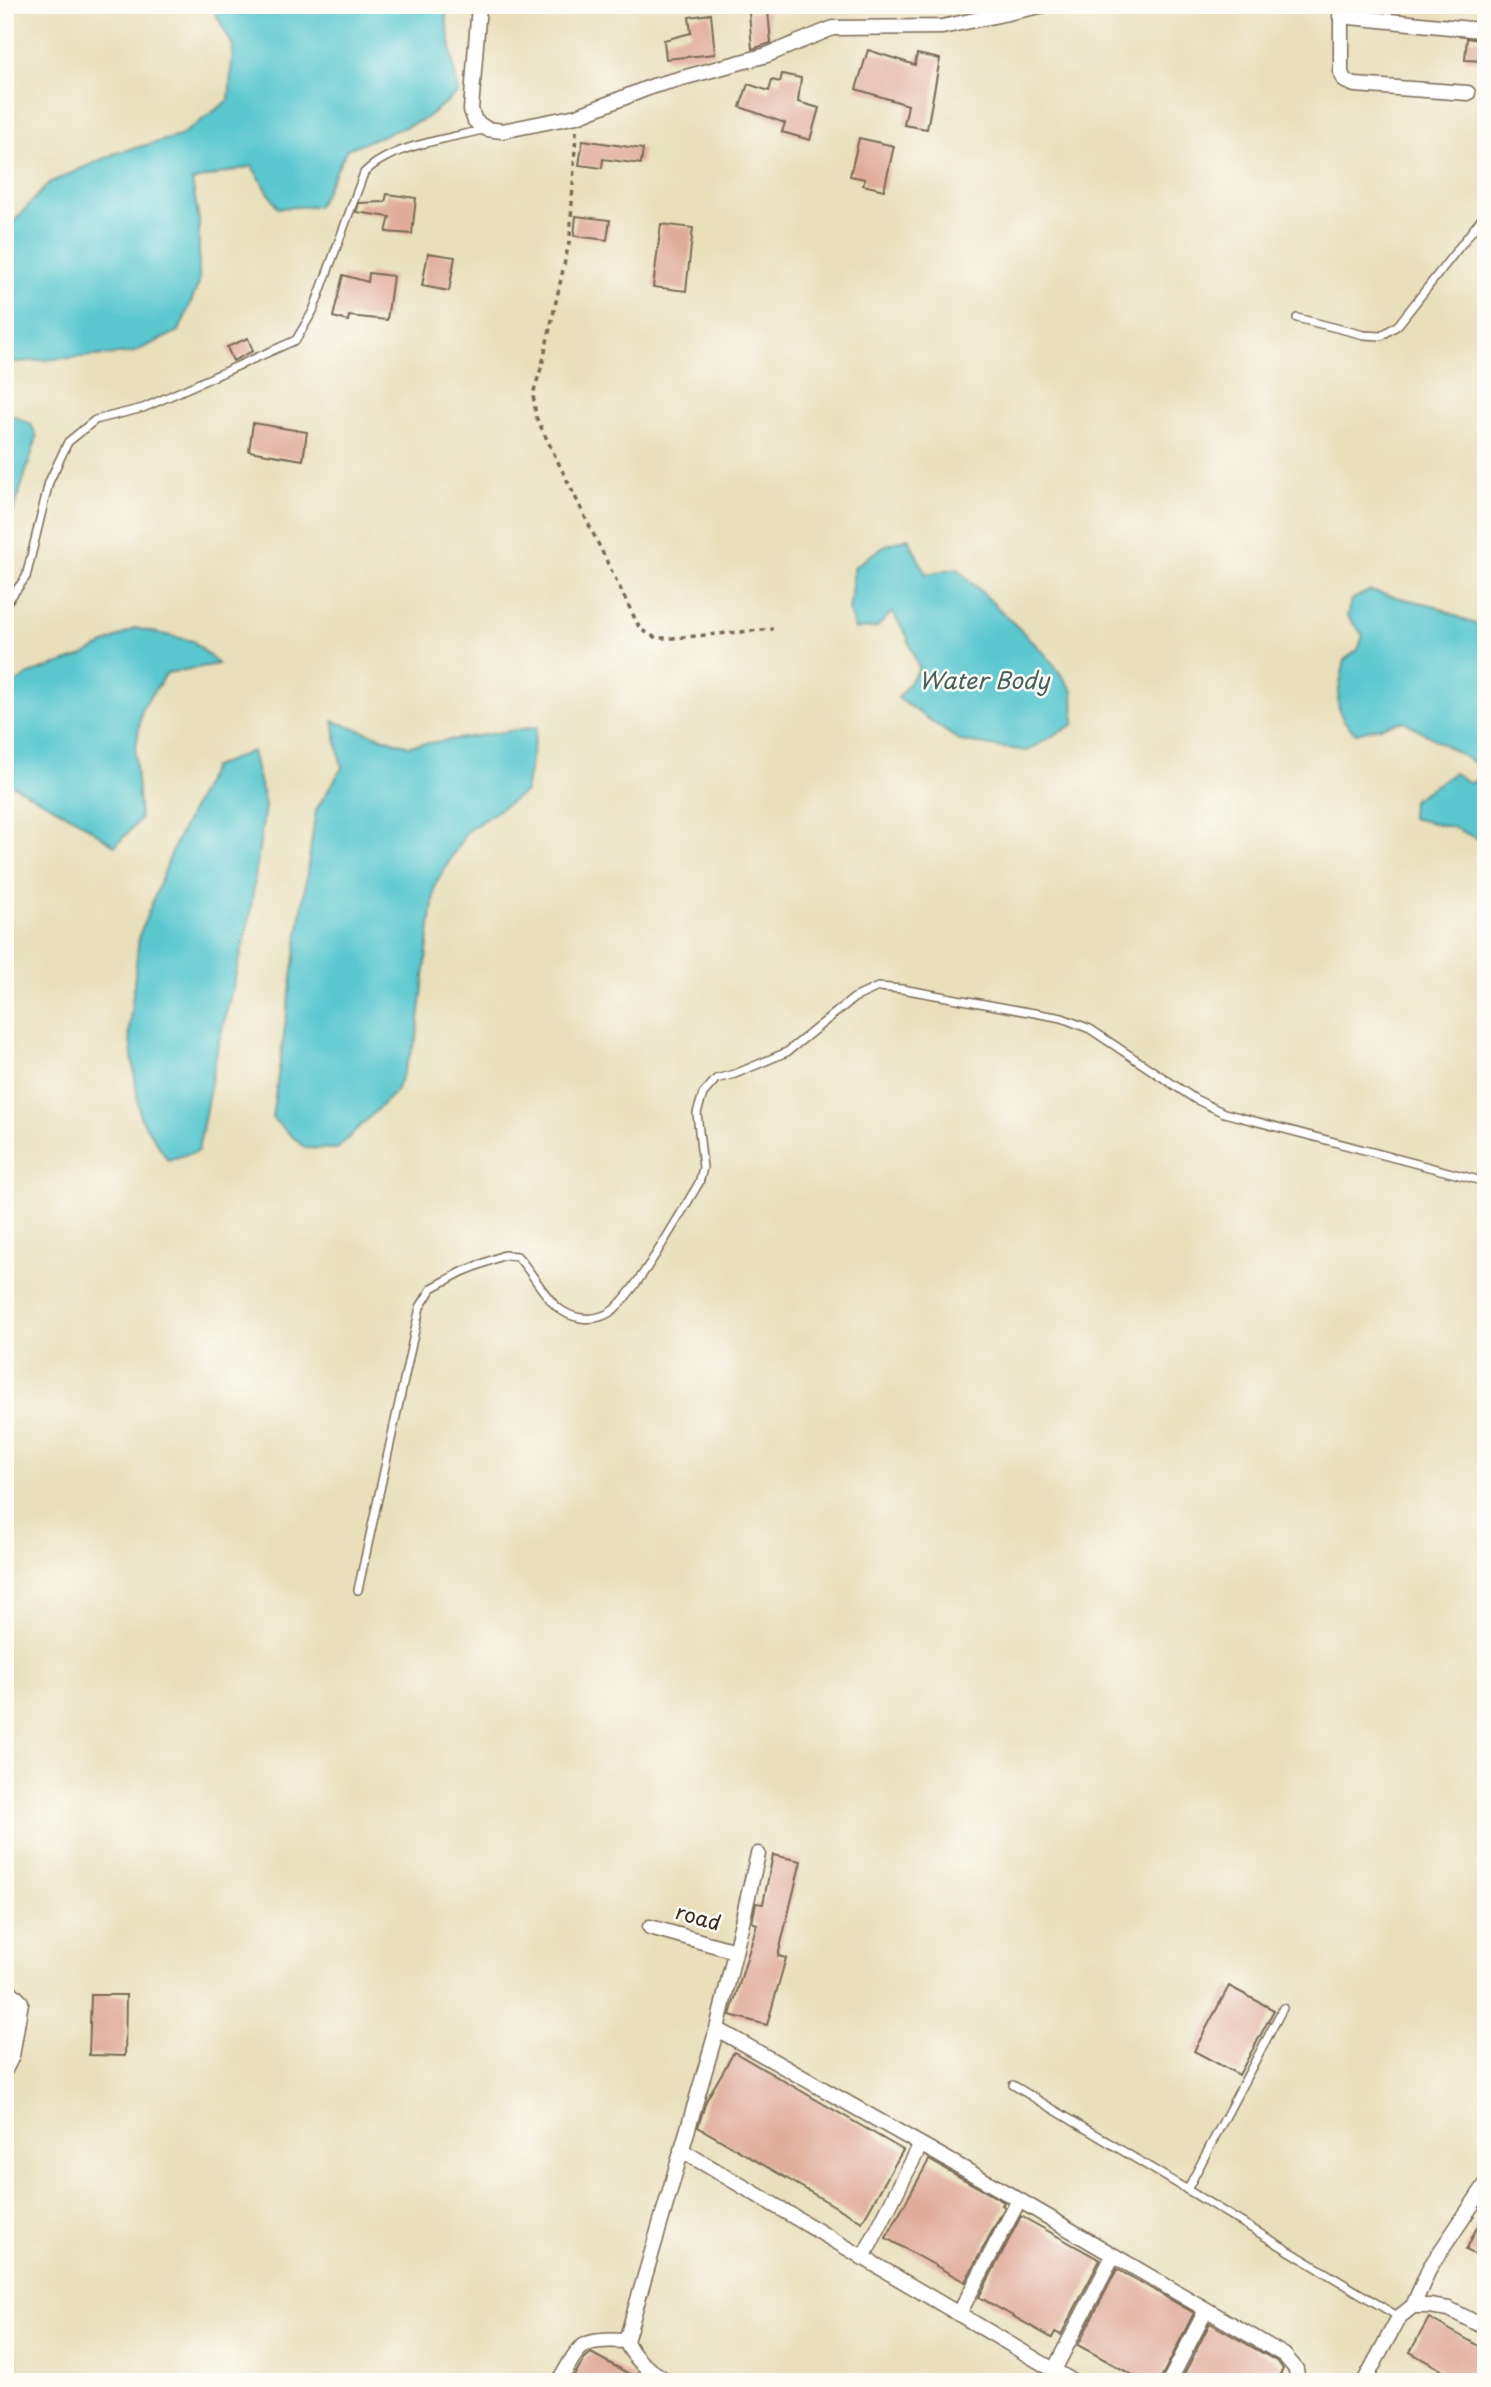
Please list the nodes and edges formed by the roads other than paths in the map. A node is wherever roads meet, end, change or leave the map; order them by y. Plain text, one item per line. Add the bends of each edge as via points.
1 (479, 5) edge
2 (1038, 6) edge
3 (1340, 11) edge
4 (1480, 30) dead end
5 (1468, 93) dead end
6 (487, 129) junction
7 (1486, 213) edge
8 (1297, 318) dead end
9 (5, 605) edge
10 (1486, 1182) edge
11 (358, 1590) dead end
12 (758, 1854) dead end
13 (650, 1927) dead end
14 (735, 1951) junction
15 (5, 1990) edge
16 (1283, 2008) dead end
17 (717, 2029) junction
18 (5, 2070) edge
19 (1013, 2085) dead end
20 (920, 2146) junction
21 (681, 2150) junction
22 (1486, 2184) edge
23 (1187, 2190) junction
24 (1019, 2200) junction
25 (1113, 2256) junction
26 (863, 2258) junction
27 (1413, 2306) junction
28 (1206, 2310) junction
29 (959, 2314) junction
30 (1399, 2317) junction
31 (1486, 2328) edge
32 (626, 2341) junction
33 (1054, 2370) junction
34 (559, 2382) edge
35 (669, 2382) edge
36 (1074, 2382) edge
37 (1168, 2382) edge
38 (1298, 2382) edge
39 (1364, 2382) edge

1 - 6 street via 471,110 475,121
2 - 6 street via 942,27 833,29 767,55 653,86 577,116 502,131
3 - 4 street
3 - 5 street via 1345,81
6 - 9 lane via 392,153 364,173 313,311 296,340 143,408 94,420 68,442 49,482 26,577
7 - 8 lane via 1398,325 1381,336
10 - 11 lane via 1224,1113 1195,1099 1090,1029 1062,1018 878,987 854,998 787,1052 716,1079 702,1094 697,1113 703,1168 699,1184 627,1298 609,1314 575,1317 557,1307 517,1256 504,1255 432,1288 420,1307
12 - 14 street
13 - 14 street, road
14 - 17 street
15 - 18 street via 21,2002 12,2056
16 - 23 lane
17 - 20 street
17 - 21 street
19 - 23 lane
20 - 24 street
20 - 26 street
21 - 26 street
21 - 32 street
22 - 27 street via 1430,2267
23 - 30 lane
24 - 25 street
24 - 29 street
25 - 28 street
25 - 33 street
26 - 29 street
27 - 30 street
27 - 31 street via 1449,2309
28 - 37 street
28 - 38 street via 1284,2355 1296,2369
29 - 33 street
30 - 39 street
32 - 34 street via 590,2341 578,2348
32 - 35 street via 631,2354
33 - 36 street

